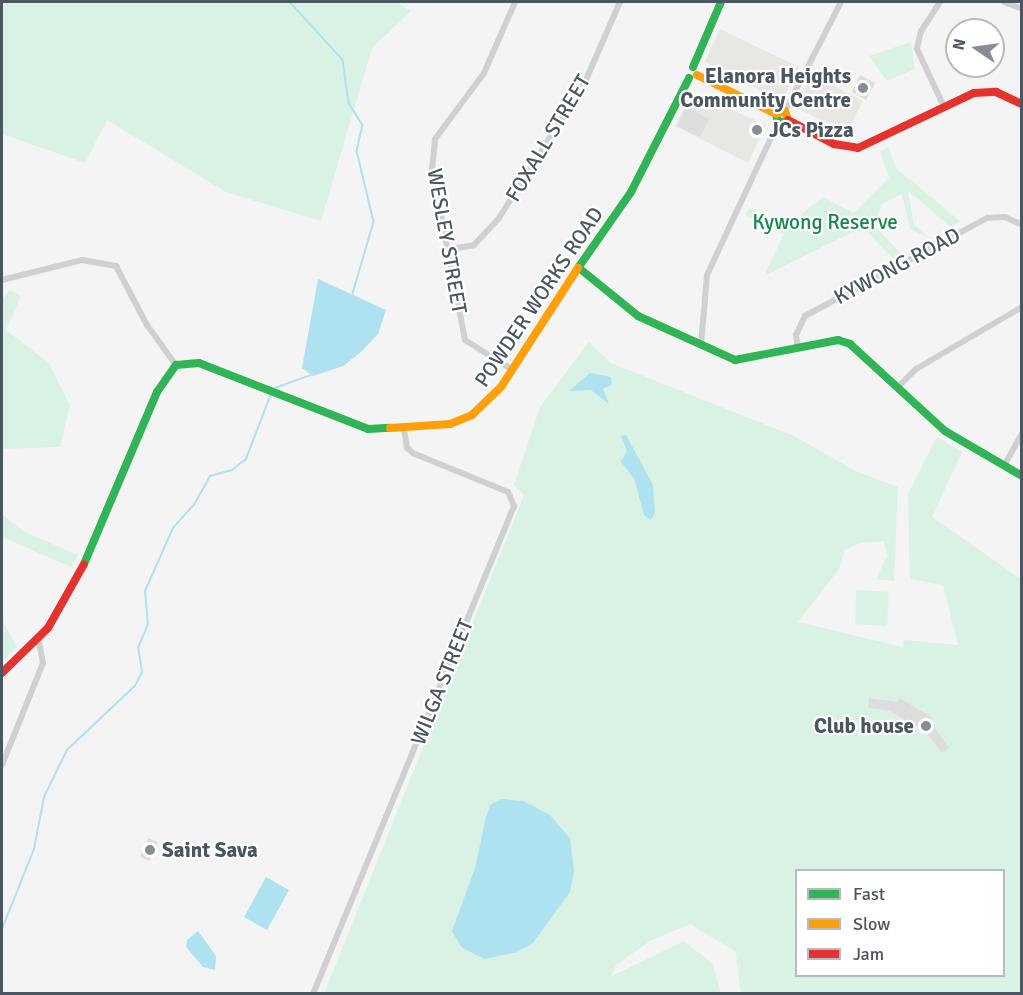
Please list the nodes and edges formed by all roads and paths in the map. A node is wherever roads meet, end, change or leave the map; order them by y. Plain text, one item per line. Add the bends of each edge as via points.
1 (515, 2) edge
2 (620, 2) edge
3 (721, 2) edge
4 (841, 2) edge
5 (940, 2) edge
6 (1004, 2) edge
7 (1022, 9) edge
8 (693, 73) junction
9 (1022, 104) edge
10 (944, 107) junction
11 (780, 116) junction
12 (1022, 225) edge
13 (450, 249) junction
14 (579, 268) junction
15 (3, 282) edge
16 (1022, 307) edge
17 (701, 344) junction
18 (798, 348) junction
19 (176, 365) junction
20 (511, 369) junction
21 (900, 385) junction
22 (404, 429) junction
23 (1022, 433) edge
24 (1004, 466) junction
25 (1022, 476) edge
26 (38, 638) junction
27 (2, 673) edge
28 (2, 765) edge
29 (313, 993) edge

1 - 13 street, WESLEY STREET via 484,73 433,142 432,169
2 - 13 street, FOXALL STREET via 585,82 499,218 474,245
3 - 8 main road, POWDER WORKS ROAD
4 - 11 street
5 - 10 street via 921,31 917,49
6 - 7 street
8 - 11 main road
8 - 14 main road, POWDER WORKS ROAD via 631,192
9 - 10 main road via 985,91
10 - 11 main road via 858,148 834,144
11 - 17 street via 707,274
12 - 18 street, KYWONG ROAD via 1005,217 987,218 825,304 805,316 796,334
13 - 20 street, WESLEY STREET via 465,340
14 - 17 main road via 638,316
14 - 20 main road, POWDER WORKS ROAD
15 - 19 street via 82,260 116,266 147,325
16 - 21 street via 916,369
17 - 18 main road via 735,360
18 - 21 main road via 838,340 850,344
19 - 22 main road, POWDER WORKS ROAD via 199,363 368,429
19 - 26 main road via 157,392 81,576
20 - 22 main road, POWDER WORKS ROAD via 494,398 472,415 450,424
21 - 24 main road via 945,431
22 - 29 street, WILGA STREET via 407,448 413,453 508,492 514,506
23 - 24 street
24 - 25 main road
26 - 27 main road
26 - 28 street via 44,663

